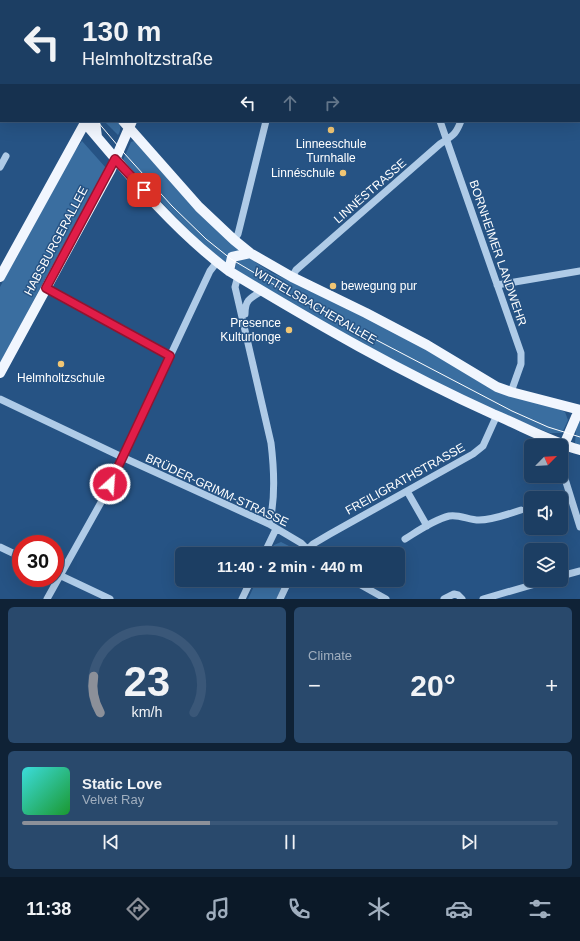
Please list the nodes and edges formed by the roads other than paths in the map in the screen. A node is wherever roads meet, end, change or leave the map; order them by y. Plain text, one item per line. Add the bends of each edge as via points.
1 (87, 122) edge
2 (266, 122) edge
3 (440, 122) edge
4 (460, 122) edge
5 (128, 123) edge
6 (448, 139) junction
7 (100, 141) junction
8 (123, 142) junction
9 (6, 156) dead end
10 (115, 159) junction
11 (0, 167) edge
12 (234, 240) junction
13 (250, 253) junction
14 (217, 262) junction
15 (580, 271) edge
16 (1, 274) edge
17 (234, 274) junction
18 (292, 277) junction
19 (497, 285) junction
20 (46, 288) junction
21 (262, 291) junction
22 (244, 322) junction
23 (170, 356) junction
24 (0, 373) edge
25 (511, 392) junction
26 (0, 399) edge
27 (580, 408) edge
28 (497, 415) junction
29 (551, 439) edge
30 (567, 439) edge
31 (568, 446) edge
32 (580, 450) edge
33 (122, 457) junction
34 (566, 483) edge
35 (408, 490) junction
36 (521, 510) dead end
37 (269, 524) junction
38 (427, 526) junction
39 (580, 527) edge
40 (276, 529) junction
41 (405, 539) dead end
42 (0, 547) edge
43 (267, 547) edge
44 (304, 547) edge
45 (313, 547) edge
46 (12, 553) edge
47 (64, 562) edge
48 (580, 571) edge
49 (568, 574) edge
50 (64, 577) edge
51 (53, 587) edge
52 (248, 587) edge
53 (286, 587) edge
54 (365, 587) edge
55 (524, 587) edge
56 (47, 599) edge
57 (110, 599) edge
58 (242, 599) edge
59 (280, 599) edge
60 (386, 599) edge
61 (444, 599) edge
62 (462, 599) edge
63 (483, 599) edge

1 - 7 main road, WITTELSBACHERALLEE
1 - 16 main road
2 - 12 street via 238,234
3 - 6 street, BORNHEIMER LANDWEHR
4 - 6 street, LINNÉSTRASSE via 456,132
5 - 8 main road, HABSBURGERALLEE
5 - 12 main road, WITTELSBACHERALLEE via 200,207
6 - 18 street, LINNÉSTRASSE via 296,270
6 - 19 street, BORNHEIMER LANDWEHR
7 - 8 main road via 116,145
7 - 10 main road, WITTELSBACHERALLEE
8 - 10 main road, HABSBURGERALLEE
9 - 11 street
10 - 14 main road, WITTELSBACHERALLEE via 176,224
10 - 20 main road, HABSBURGERALLEE
12 - 13 main road, WITTELSBACHERALLEE
13 - 17 main road via 232,257
13 - 18 main road, WITTELSBACHERALLEE
14 - 17 main road, WITTELSBACHERALLEE
14 - 23 street via 210,271
15 - 19 street
17 - 21 main road, WITTELSBACHERALLEE
17 - 22 street
18 - 25 main road, WITTELSBACHERALLEE via 428,345
19 - 25 street, BORNHEIMER LANDWEHR via 522,353 521,364
20 - 23 street
20 - 24 main road, HABSBURGERALLEE
21 - 22 street via 245,306
21 - 28 main road, WITTELSBACHERALLEE via 388,363
22 - 37 street via 271,443 274,469
23 - 33 street
25 - 27 main road, WITTELSBACHERALLEE
26 - 33 street, BRÜDER-GRIMM-STRASSE
27 - 30 main road
28 - 29 main road, WITTELSBACHERALLEE
28 - 35 street, FREILIGRATHSTRASSE via 483,446
31 - 32 main road, WITTELSBACHERALLEE
33 - 37 street, BRÜDER-GRIMM-STRASSE
33 - 47 street via 104,496
34 - 39 street
35 - 38 street
35 - 45 street, FREILIGRATHSTRASSE via 330,534
36 - 38 street via 480,520 448,516
37 - 40 street, BRÜDER-GRIMM-STRASSE
38 - 41 street
40 - 43 street
40 - 44 street, BRÜDER-GRIMM-STRASSE
42 - 46 street
48 - 49 street
50 - 57 street
51 - 56 street
52 - 58 street
53 - 59 street
54 - 60 street
55 - 63 street
61 - 62 street via 454,594

